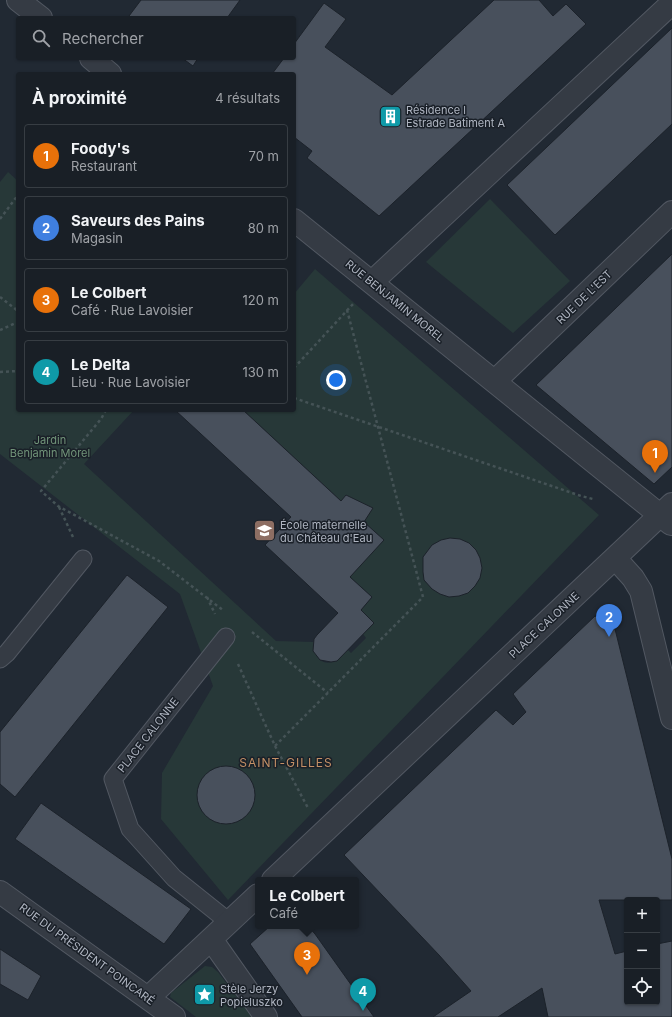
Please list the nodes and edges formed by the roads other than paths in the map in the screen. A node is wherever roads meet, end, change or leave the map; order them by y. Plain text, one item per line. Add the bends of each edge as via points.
1 (18, 0) edge
2 (672, 3) edge
3 (38, 16) edge
4 (93, 60) edge
5 (108, 72) edge
6 (672, 212) edge
7 (296, 222) edge
8 (372, 282) junction
9 (495, 381) junction
10 (668, 514) edge
11 (614, 558) junction
12 (83, 559) road end
13 (226, 637) road end
14 (0, 659) edge
15 (672, 718) edge
16 (276, 877) edge
17 (0, 892) edge
18 (255, 898) edge
19 (229, 922) junction
20 (211, 939) junction
21 (148, 998) junction
22 (174, 1017) edge
23 (266, 1017) edge

1 - 3 street
2 - 8 street
4 - 5 street
6 - 9 street, RUE DE L'EST
7 - 8 street, RUE BENJAMIN MOREL
8 - 9 street, RUE BENJAMIN MOREL
9 - 10 street, PLACE CALONNE
10 - 11 street, PLACE CALONNE
11 - 15 street via 633,578 641,591
11 - 16 street, PLACE CALONNE
12 - 14 lane
13 - 19 lane, PLACE CALONNE via 113,779 130,829 174,878
17 - 21 street, RUE DU PRÉSIDENT POINCARÉ
18 - 19 street
19 - 20 street
20 - 21 street
20 - 23 street
21 - 22 street, RUE DU PRÉSIDENT POINCARÉ

